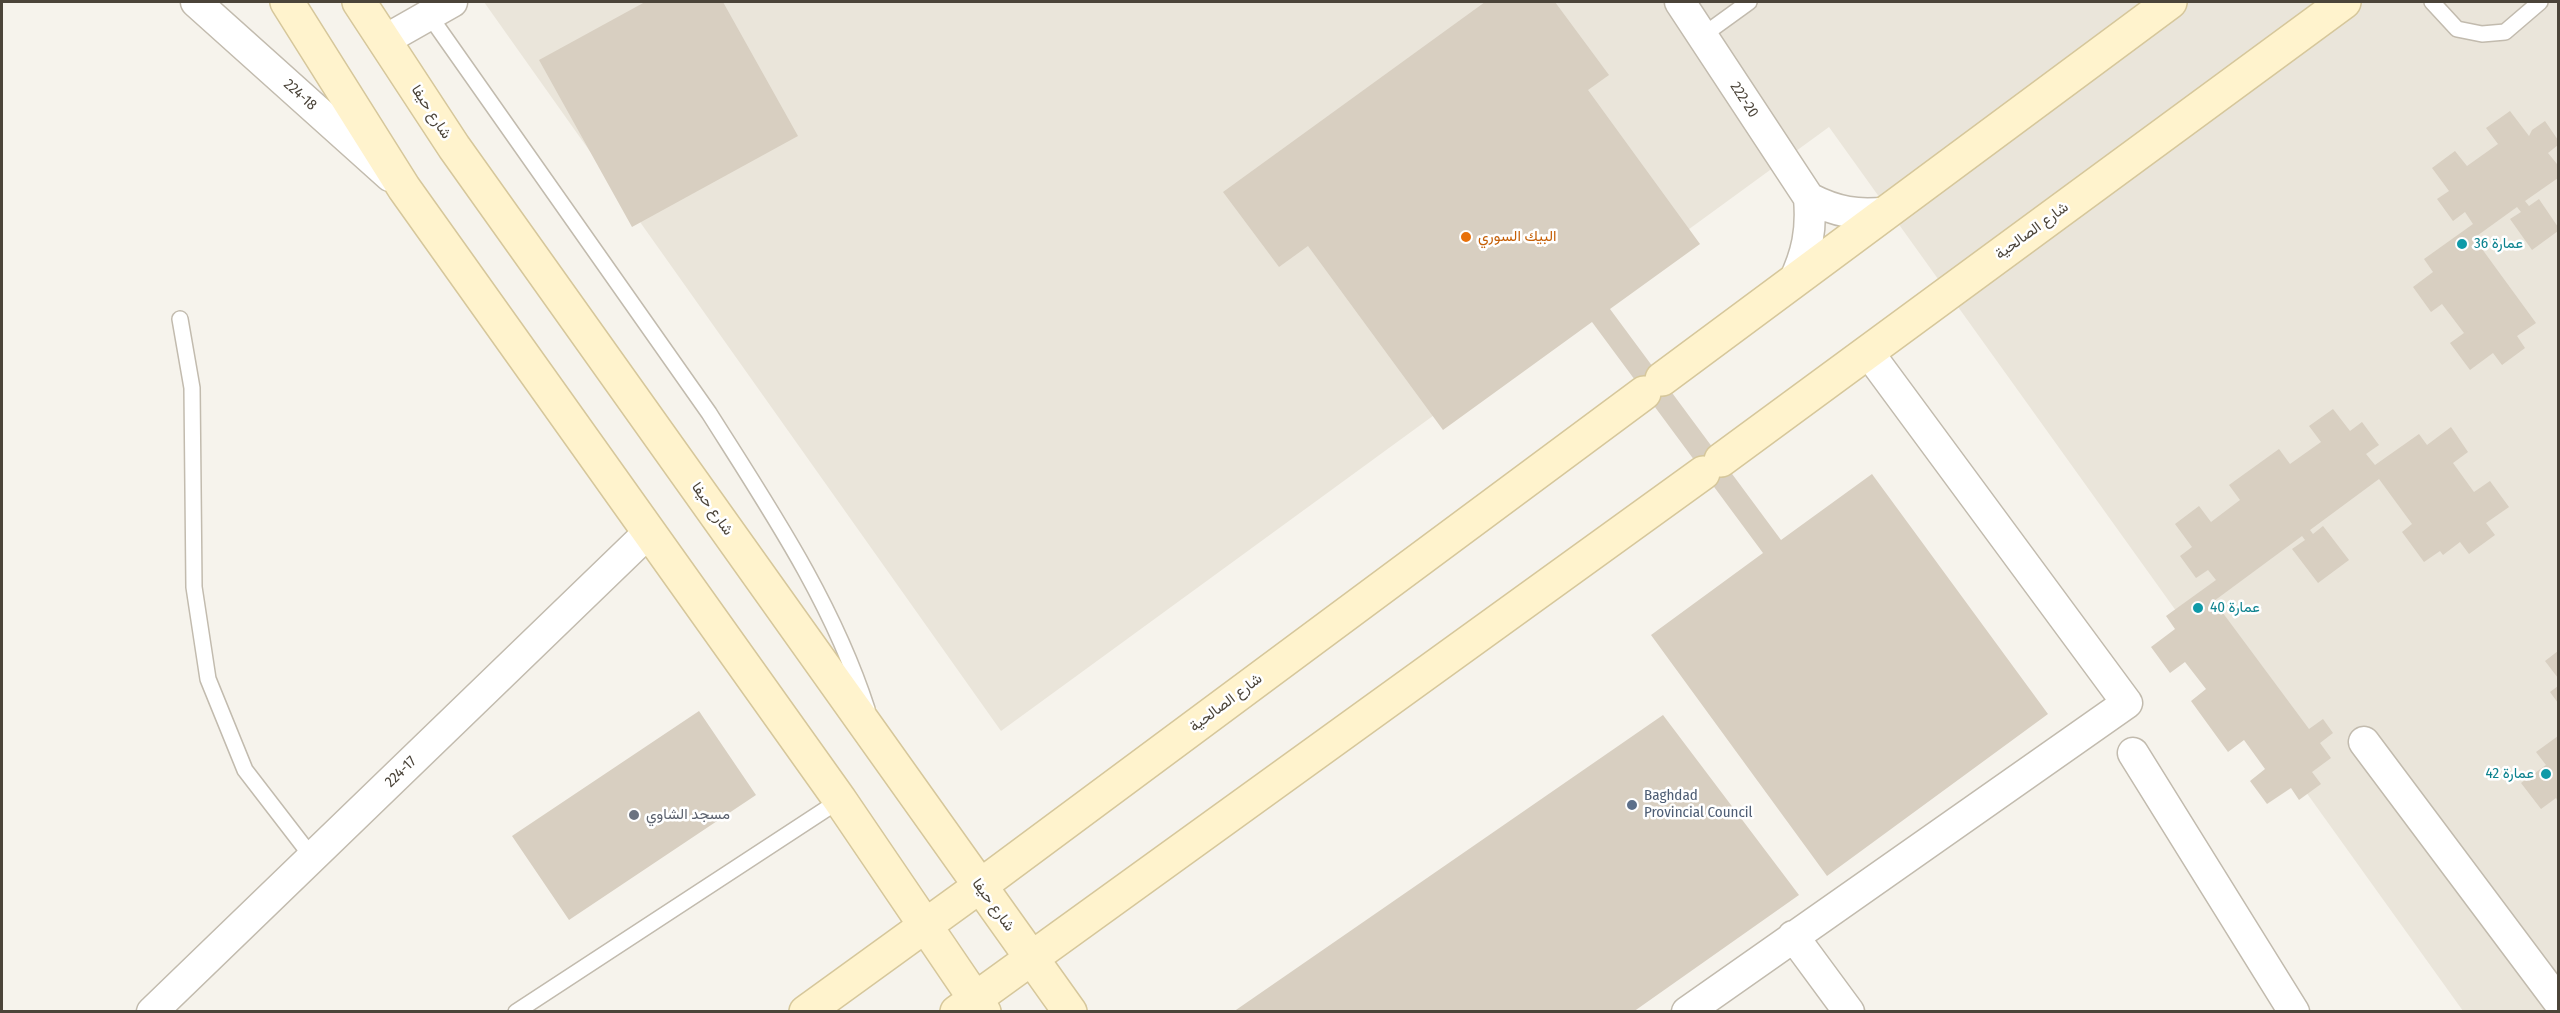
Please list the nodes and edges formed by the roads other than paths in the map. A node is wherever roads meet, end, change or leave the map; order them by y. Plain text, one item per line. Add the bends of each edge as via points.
1 (196, 2) edge
2 (287, 2) edge
3 (359, 2) edge
4 (1680, 2) edge
5 (1749, 2) edge
6 (2170, 2) edge
7 (2344, 2) edge
8 (2432, 2) edge
9 (2540, 2) edge
10 (441, 8) edge
11 (1702, 36) junction
12 (385, 40) junction
13 (404, 188) junction
14 (1809, 198) junction
15 (1888, 212) junction
16 (1792, 283) junction
17 (180, 319) dead end
18 (1868, 352) junction
19 (650, 532) junction
20 (2364, 742) dead end
21 (879, 743) junction
22 (2133, 753) dead end
23 (840, 800) junction
24 (312, 857) junction
25 (980, 886) junction
26 (924, 925) junction
27 (1792, 936) junction
28 (1033, 959) junction
29 (2559, 1001) edge
30 (973, 1008) edge
31 (152, 1011) edge
32 (516, 1011) edge
33 (806, 1011) edge
34 (1070, 1011) edge
35 (1687, 1011) edge
36 (1849, 1011) edge
37 (2294, 1011) edge

1 - 13 street, 224-18
2 - 13 main road
3 - 12 main road, شارع حيفا
4 - 11 street, 222-20
5 - 11 lane
6 - 15 main road, شارع الصالحية
7 - 18 main road, شارع الصالحية
8 - 9 lane via 2457,29 2481,34 2505,32
10 - 12 street
10 - 21 lane via 709,413 792,546 854,666
11 - 14 street, 222-20
12 - 21 main road, شارع حيفا via 461,157
13 - 19 main road
14 - 15 street via 1847,213
14 - 16 street via 1809,242
15 - 16 main road, شارع الصالحية
16 - 25 main road, شارع الصالحية
17 - 24 lane via 192,388 194,587 208,679 245,770
18 - 27 street via 2127,703
18 - 28 main road, شارع الصالحية
19 - 23 main road
19 - 24 street, 224-17
20 - 29 street
21 - 25 main road, شارع حيفا
22 - 37 street
23 - 26 main road
23 - 32 lane
24 - 31 street, 224-17
25 - 26 main road, شارع الصالحية
25 - 28 main road, شارع حيفا
26 - 30 main road
26 - 33 main road, شارع الصالحية
27 - 35 street
27 - 36 street
28 - 30 main road, شارع الصالحية
28 - 34 main road, شارع حيفا

